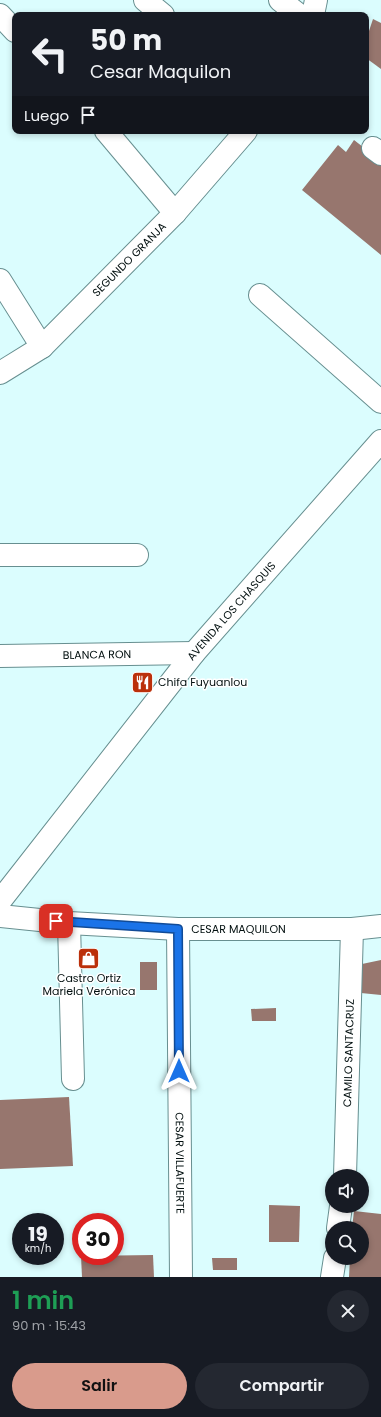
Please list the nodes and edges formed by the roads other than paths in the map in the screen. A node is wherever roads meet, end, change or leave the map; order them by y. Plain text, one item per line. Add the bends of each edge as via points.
1 (145, 0) edge
2 (280, 0) edge
3 (316, 0) edge
4 (159, 12) edge
5 (295, 12) edge
6 (314, 12) edge
7 (0, 15) edge
8 (12, 28) edge
9 (109, 134) edge
10 (243, 134) edge
11 (175, 213) junction
12 (0, 280) edge
13 (260, 295) dead end
14 (42, 347) junction
15 (0, 373) edge
16 (381, 402) edge
17 (381, 441) edge
18 (0, 555) edge
19 (137, 555) dead end
20 (194, 653) junction
21 (0, 656) edge
22 (9, 873) edge
23 (0, 901) edge
24 (0, 916) edge
25 (69, 923) junction
26 (381, 926) edge
27 (178, 929) junction
28 (352, 929) junction
29 (73, 1079) dead end
30 (345, 1169) edge
31 (333, 1265) edge
32 (181, 1277) edge
33 (332, 1277) edge

1 - 4 street
2 - 5 street
3 - 6 street
7 - 8 street
9 - 11 street
10 - 11 street, SEGUNDO GRANJA
11 - 14 street, SEGUNDO GRANJA
12 - 14 street
13 - 16 street
14 - 15 street, SEGUNDO GRANJA
17 - 20 street, AVENIDA LOS CHASQUIS
18 - 19 street
20 - 21 street, BLANCA RON
20 - 22 street, AVENIDA LOS CHASQUIS
22 - 23 street, AVENIDA LOS CHASQUIS
24 - 25 street, CESAR MAQUILON
25 - 27 street, CESAR MAQUILON
25 - 29 street
26 - 28 street, CESAR MAQUILON
27 - 28 street, CESAR MAQUILON
27 - 32 street, CESAR VILLAFUERTE
28 - 30 street, CAMILO SANTACRUZ
31 - 33 street

